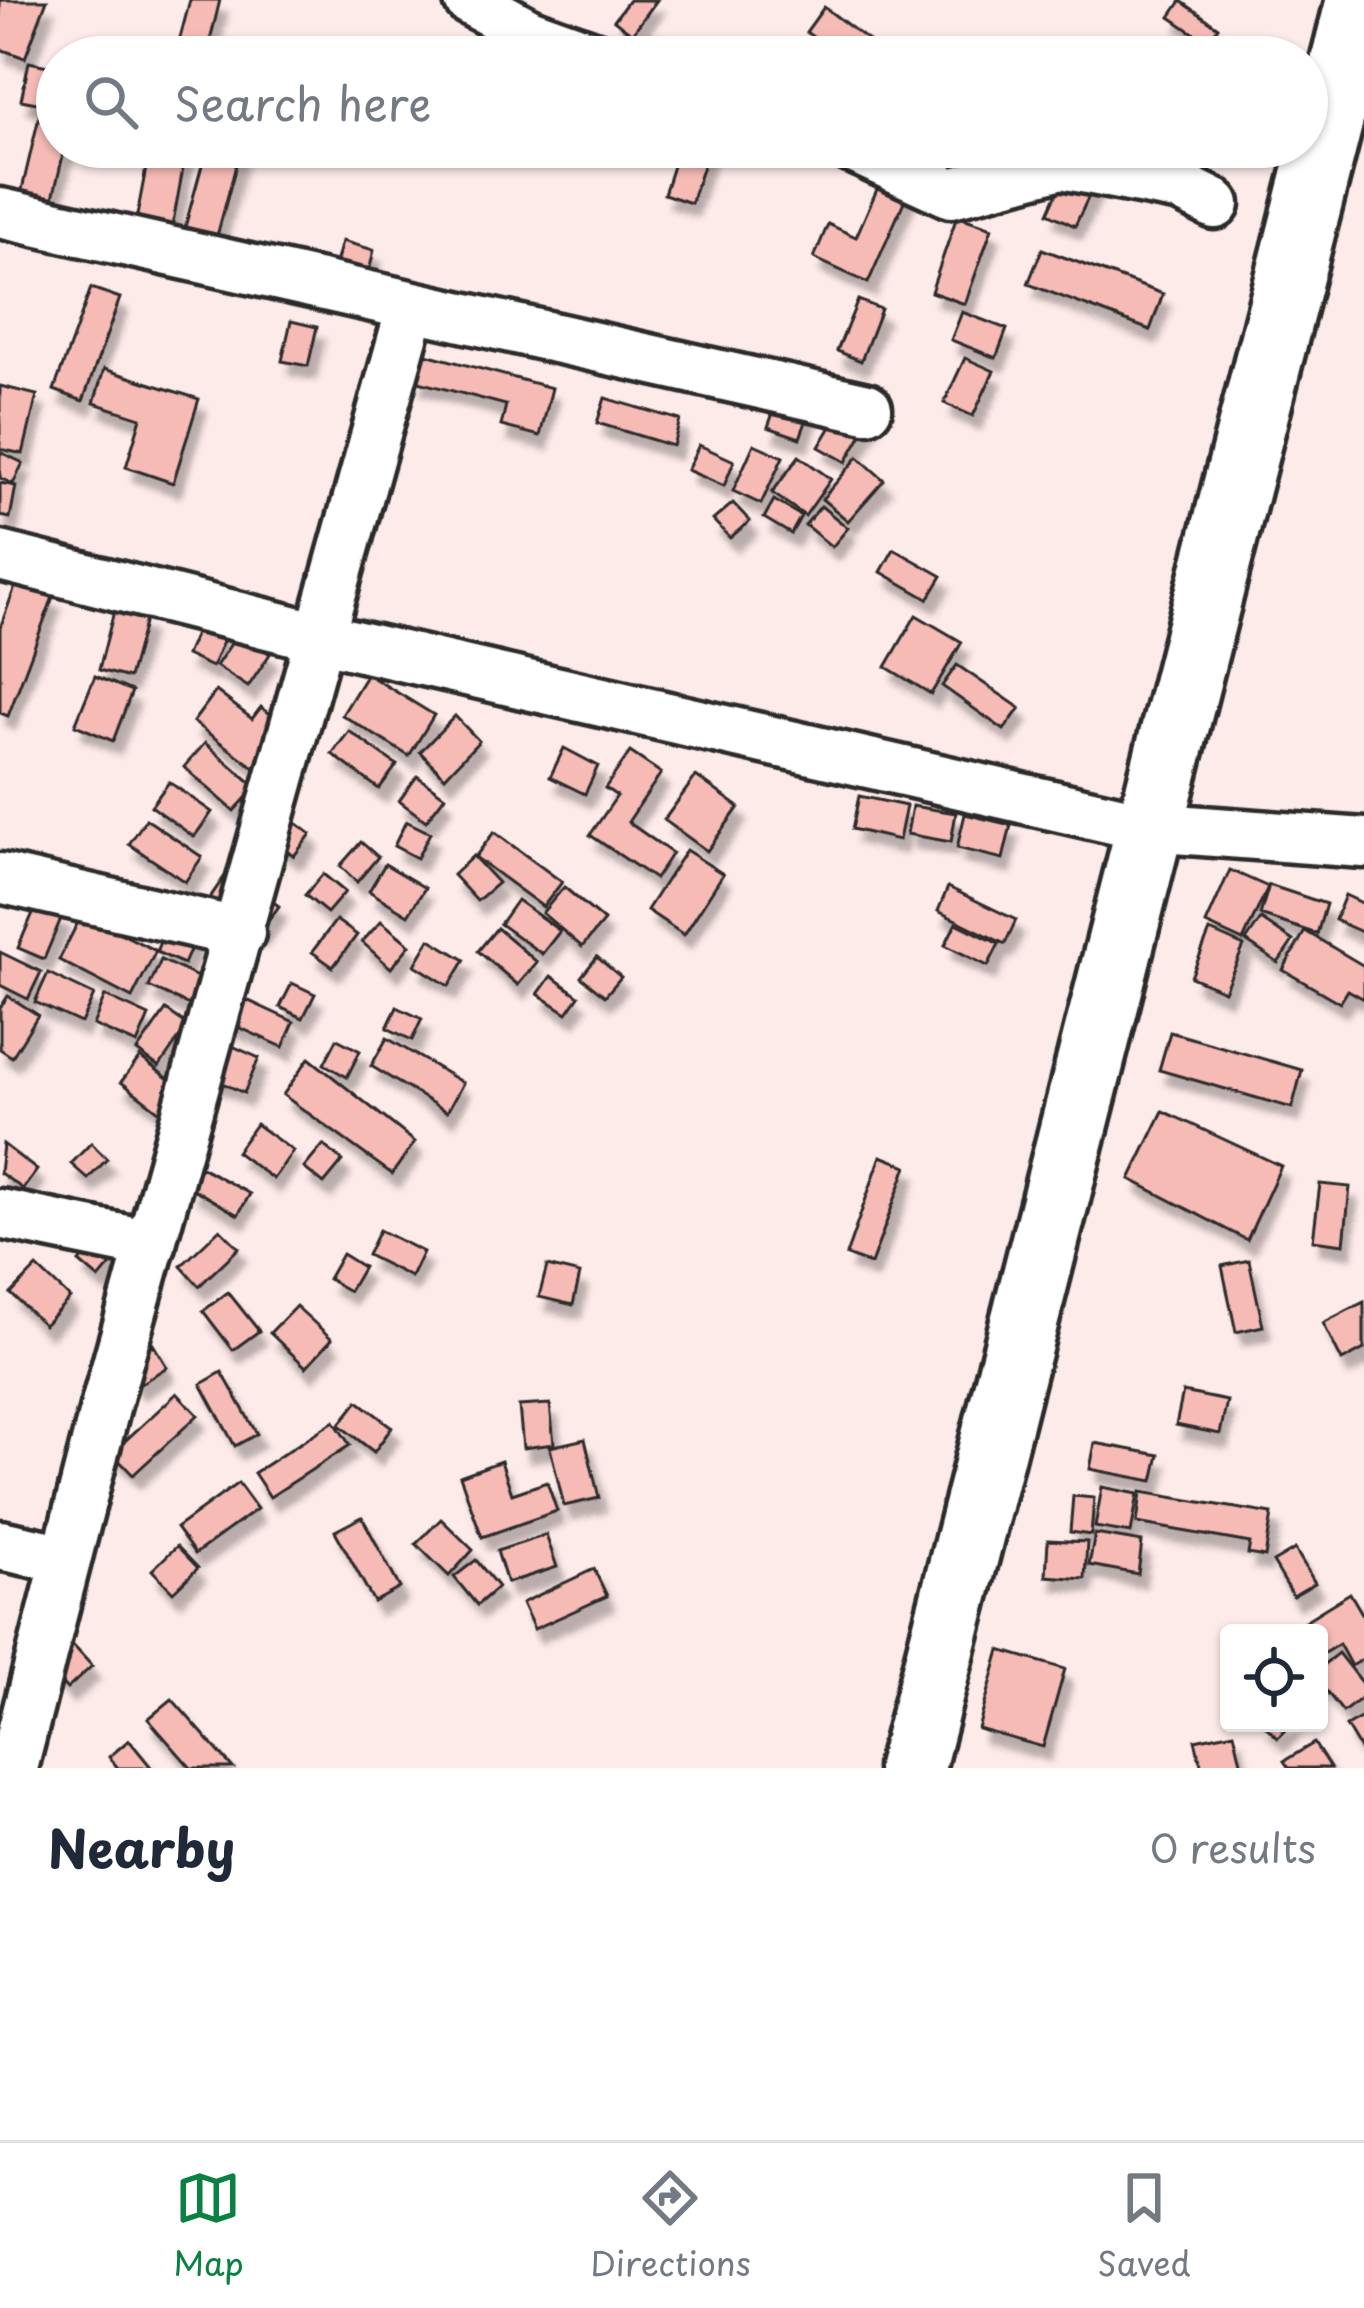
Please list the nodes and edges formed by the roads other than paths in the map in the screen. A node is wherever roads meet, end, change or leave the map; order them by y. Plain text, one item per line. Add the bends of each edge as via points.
1 (469, 0) edge
2 (1360, 0) edge
3 (537, 36) edge
4 (1328, 125) edge
5 (896, 168) edge
6 (1046, 168) edge
7 (1081, 168) edge
8 (1317, 168) edge
9 (1215, 204) dead end
10 (0, 213) edge
11 (411, 308) junction
12 (867, 408) dead end
13 (0, 556) edge
14 (323, 638) junction
15 (1148, 827) junction
16 (1364, 843) edge
17 (0, 878) edge
18 (240, 933) junction
19 (0, 1214) edge
20 (151, 1245) junction
21 (0, 1545) edge
22 (66, 1559) junction
23 (13, 1768) edge
24 (910, 1768) edge

1 - 3 street
2 - 4 main road
5 - 6 street via 951,193
7 - 9 street via 1181,188
8 - 15 main road
10 - 11 street
11 - 12 street
11 - 14 street
13 - 14 street
14 - 15 street
14 - 18 street
15 - 16 street
15 - 24 main road
17 - 18 street
18 - 20 street
19 - 20 street
20 - 22 street
21 - 22 street
22 - 23 street

